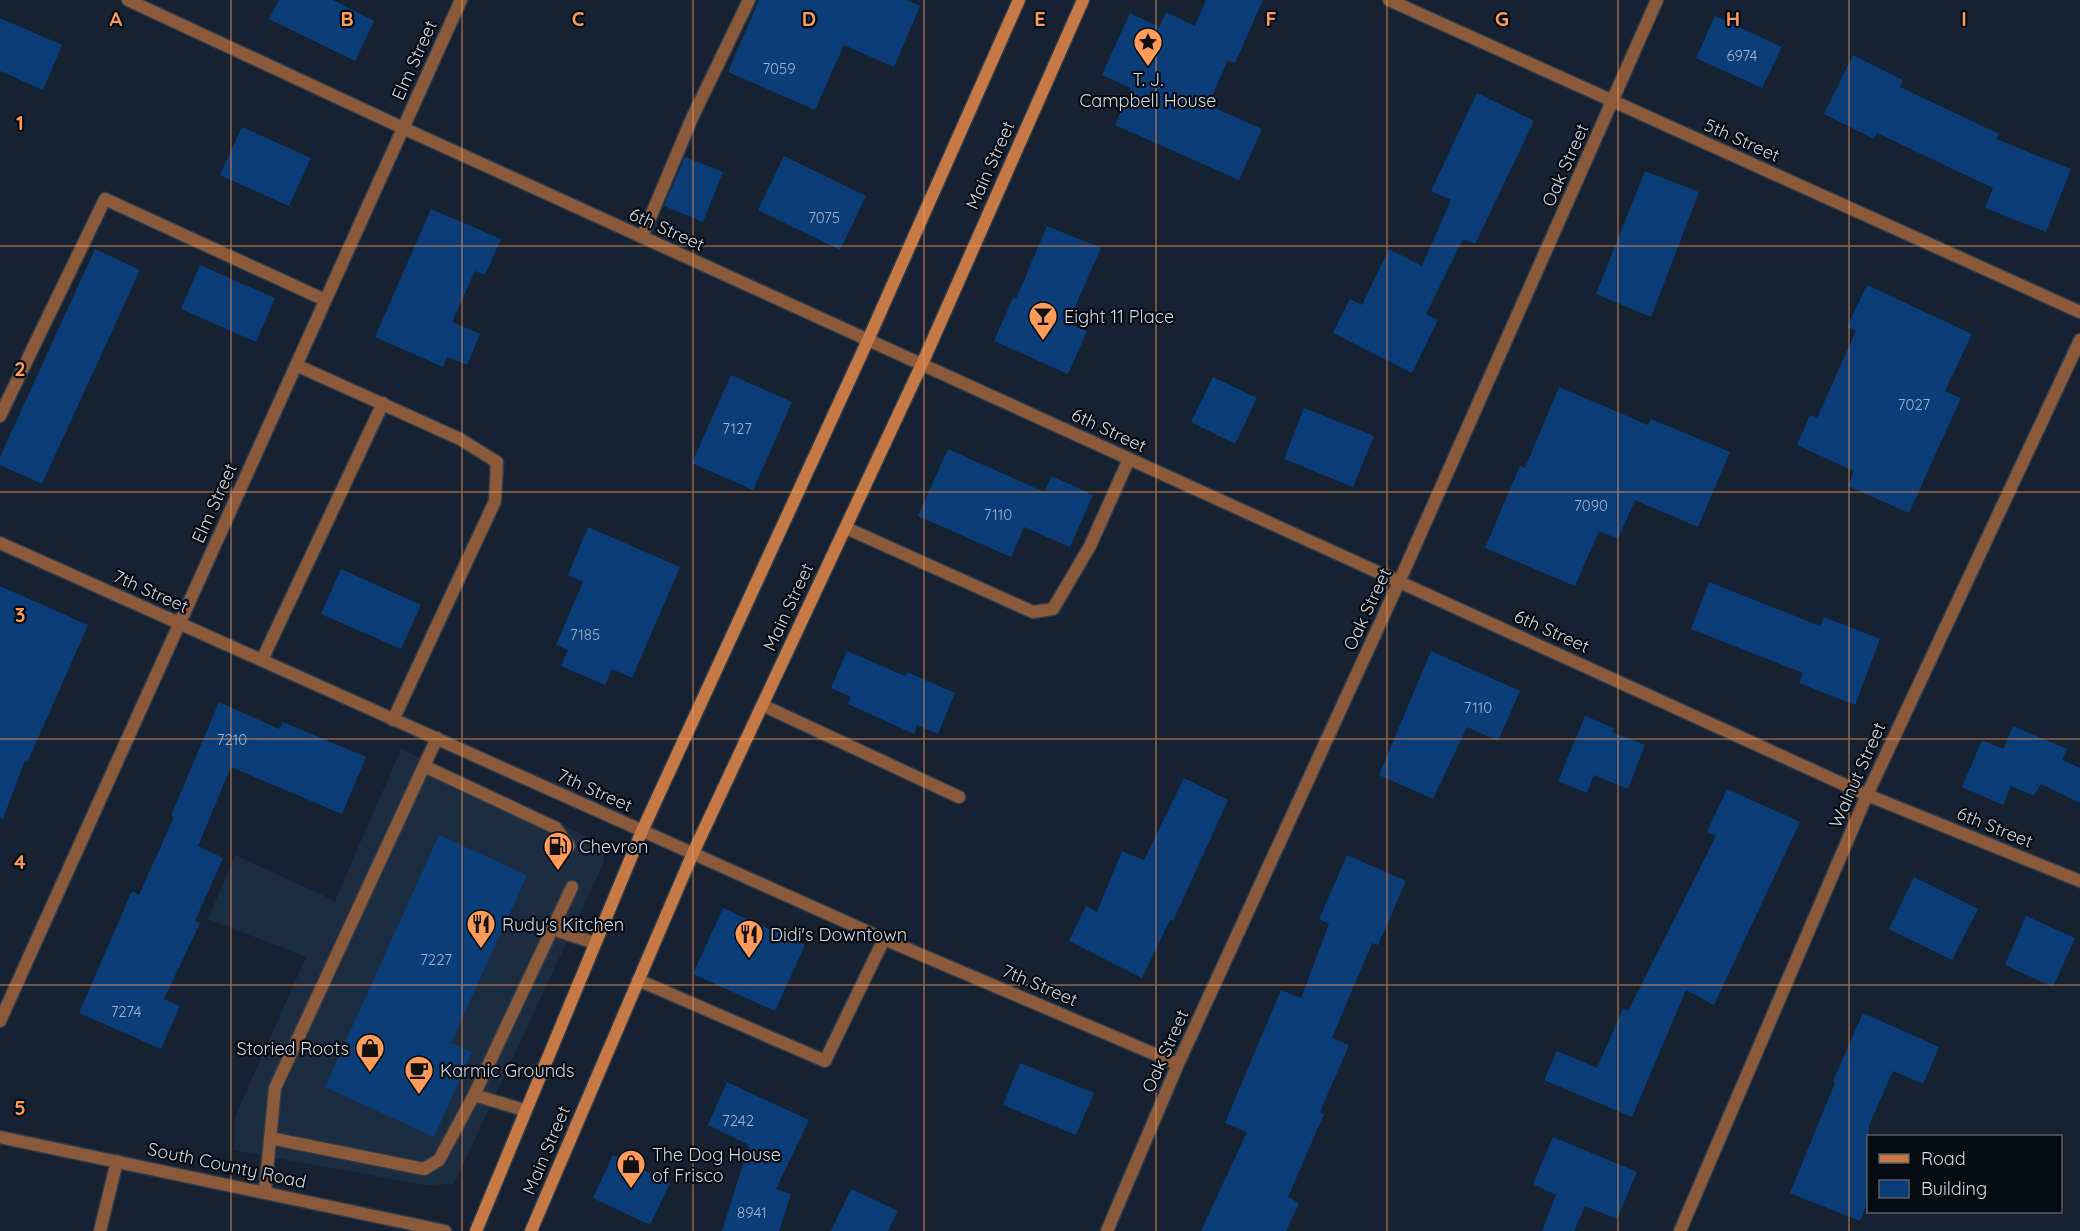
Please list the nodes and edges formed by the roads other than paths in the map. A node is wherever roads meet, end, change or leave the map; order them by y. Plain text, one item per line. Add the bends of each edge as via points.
1 (128, 0) edge
2 (461, 0) edge
3 (749, 0) edge
4 (1019, 0) edge
5 (1083, 0) edge
6 (1389, 0) edge
7 (1658, 0) edge
8 (1613, 101) junction
9 (403, 128) junction
10 (642, 237) junction
11 (325, 300) junction
12 (2080, 312) edge
13 (868, 340) junction
14 (2080, 340) edge
15 (922, 364) junction
16 (296, 365) junction
17 (383, 403) junction
18 (0, 416) edge
19 (1130, 459) junction
20 (846, 528) junction
21 (0, 543) edge
22 (1399, 582) junction
23 (179, 623) junction
24 (262, 660) junction
25 (762, 705) junction
26 (393, 720) junction
27 (437, 738) junction
28 (424, 766) junction
29 (1867, 795) junction
30 (959, 797) dead end
31 (642, 831) junction
32 (569, 846) dead end
33 (693, 853) junction
34 (2080, 881) edge
35 (572, 887) dead end
36 (552, 929) junction
37 (884, 939) junction
38 (595, 944) junction
39 (638, 980) junction
40 (0, 1021) edge
41 (1178, 1064) junction
42 (474, 1095) junction
43 (524, 1110) junction
44 (0, 1137) edge
45 (270, 1138) junction
46 (117, 1161) junction
47 (265, 1191) junction
48 (100, 1231) edge
49 (445, 1231) edge
50 (476, 1231) edge
51 (531, 1231) edge
52 (1107, 1231) edge
53 (1680, 1231) edge

1 - 9 street, 6th Street
2 - 9 street, Elm Street
3 - 10 street via 692,118
4 - 13 main road, Main Street
5 - 15 main road, Main Street
6 - 8 street, 5th Street
7 - 8 street, Oak Street
8 - 12 street, 5th Street
8 - 22 street, Oak Street
9 - 10 street, 6th Street
9 - 11 street, Elm Street
10 - 13 street, 6th Street
11 - 16 street, Elm Street
11 - 18 street via 105,200
13 - 15 street, 6th Street
13 - 31 main road, Main Street
14 - 29 street, Walnut Street
15 - 19 street, 6th Street
15 - 20 main road, Main Street
16 - 17 street
16 - 23 street, Elm Street
17 - 24 street
17 - 26 street via 460,439 497,462 495,501
19 - 20 street via 1090,546 1053,609 1032,612
19 - 22 street, 6th Street
20 - 25 main road, Main Street
21 - 23 street, 7th Street
22 - 29 street, 6th Street
22 - 41 street, Oak Street
23 - 24 street, 7th Street
23 - 40 street, Elm Street
24 - 26 street, 7th Street
25 - 30 street
25 - 33 main road, Main Street
26 - 27 street, 7th Street
27 - 28 street
27 - 31 street, 7th Street
28 - 32 street via 556,828
28 - 45 street via 275,1088
29 - 34 street, 6th Street
29 - 53 street, Walnut Street
31 - 33 street, 7th Street
31 - 38 main road, Main Street
33 - 37 street, 7th Street
33 - 39 main road, Main Street
35 - 36 street
36 - 38 street
36 - 42 street
37 - 39 street via 825,1061
37 - 41 street, 7th Street
38 - 43 main road, Main Street
39 - 51 main road, Main Street
41 - 52 street, Oak Street
42 - 43 street
42 - 45 street via 440,1160 424,1169
43 - 50 main road, Main Street
44 - 46 street, South County Road
45 - 47 street
46 - 47 street, South County Road
46 - 48 street
47 - 49 street, South County Road

